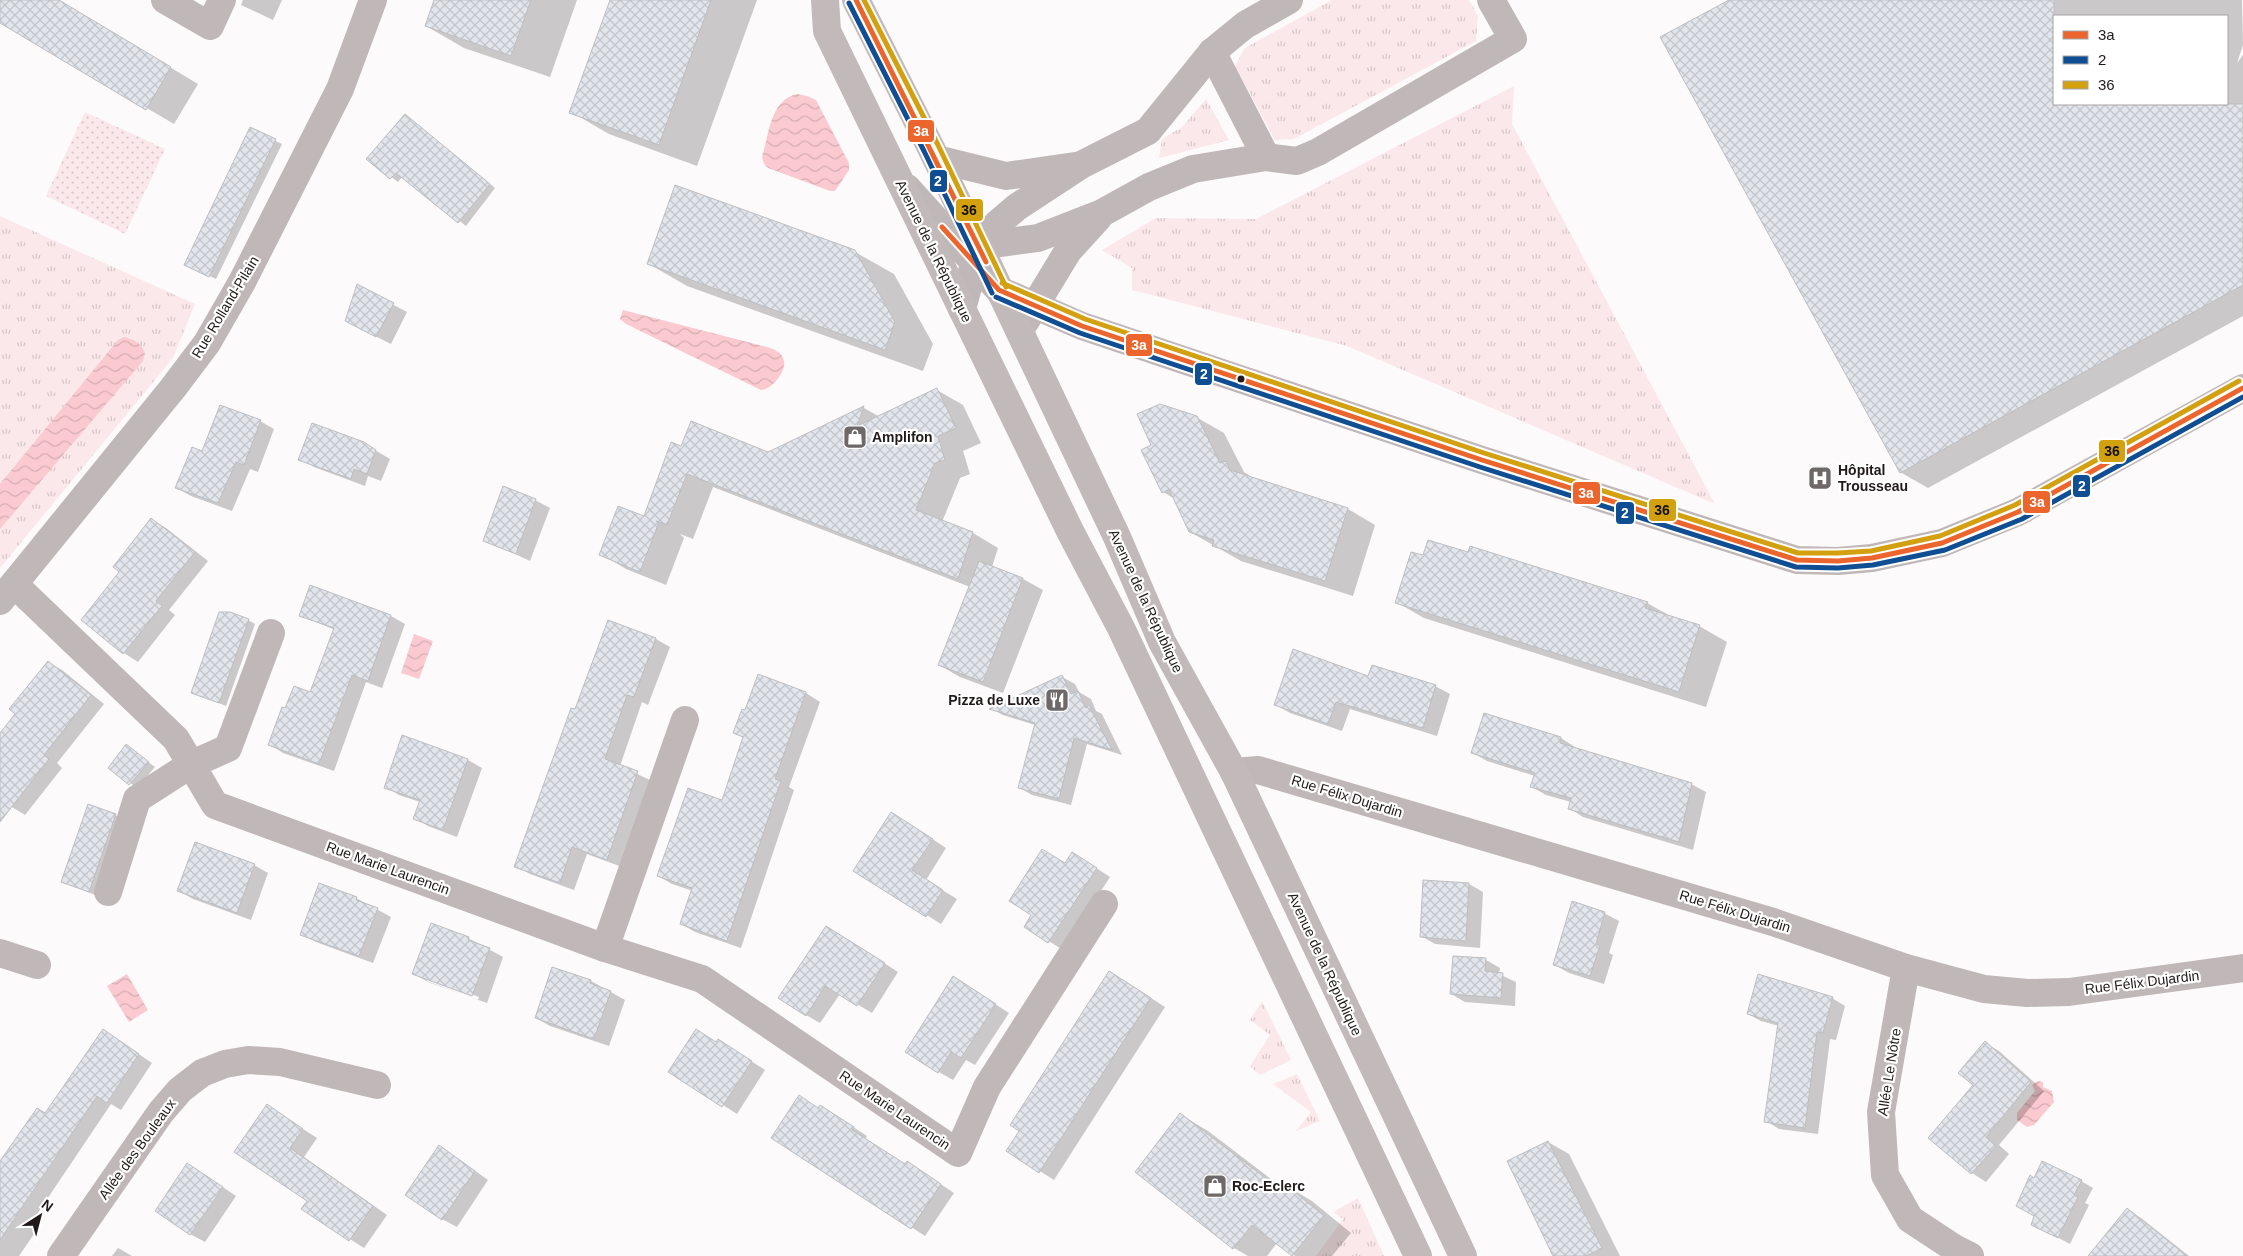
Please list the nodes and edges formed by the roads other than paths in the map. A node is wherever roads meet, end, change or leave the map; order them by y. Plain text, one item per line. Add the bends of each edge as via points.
1 (165, 0) edge
2 (222, 0) edge
3 (373, 0) edge
4 (826, 0) edge
5 (856, 0) edge
6 (1289, 0) edge
7 (1491, 0) edge
8 (1212, 52) junction
9 (1266, 157) junction
10 (937, 159) junction
11 (1081, 166) junction
12 (898, 178) junction
13 (1102, 214) junction
14 (977, 255) junction
15 (999, 290) junction
16 (1034, 305) junction
17 (962, 309) junction
18 (1019, 333) junction
19 (2243, 388) edge
20 (7, 592) edge
21 (271, 633) dead end
22 (685, 720) dead end
23 (190, 765) junction
24 (1234, 772) junction
25 (108, 892) dead end
26 (1104, 904) dead end
27 (605, 948) junction
28 (0, 953) edge
29 (37, 965) dead end
30 (1906, 968) junction
31 (2243, 968) edge
32 (377, 1085) dead end
33 (61, 1256) edge
34 (1418, 1256) edge
35 (1463, 1256) edge
36 (1970, 1256) edge

1 - 2 street via 210,26
3 - 20 street, Rue Rolland-Pilain via 340,88 242,282 207,343
4 - 12 main road, Avenue de la République via 827,32
5 - 10 main road, Avenue de la République
6 - 8 street via 1245,24
7 - 9 street via 1513,39 1318,152 1297,161
8 - 9 street
8 - 11 street via 1148,131
9 - 13 street via 1194,169 1149,187
10 - 11 street via 1006,176
10 - 14 main road, Avenue de la République
11 - 14 street via 1017,207 997,224
12 - 14 street via 942,227
12 - 17 main road, Avenue de la République
13 - 14 street via 1038,238
13 - 16 street via 1068,251
14 - 15 main road, Avenue de la République
14 - 17 street
15 - 16 street
15 - 18 main road, Avenue de la République
16 - 18 street
16 - 19 street via 1082,326 1472,457 1797,560 1872,558 1942,543 2018,512
17 - 34 main road, Avenue de la République via 1121,628
18 - 24 main road, Avenue de la République via 1117,537 1162,642
20 - 23 street, Rue Marie Laurencin via 176,739
21 - 23 street via 228,748
22 - 27 street
23 - 25 street via 137,799
23 - 27 street, Rue Marie Laurencin via 215,804
24 - 30 street, Rue Félix Dujardin via 1258,770 1773,922
24 - 35 main road, Avenue de la République
26 - 27 street, Rue Marie Laurencin via 987,1087 958,1153 702,979
28 - 29 street
30 - 31 street, Rue Félix Dujardin via 1984,989 2027,993 2086,990
30 - 36 street, Allée Le Nôtre via 1881,1112 1885,1175 1910,1219
32 - 33 street, Allée des Bouleaux via 280,1062 248,1060 202,1073 180,1090 161,1112

